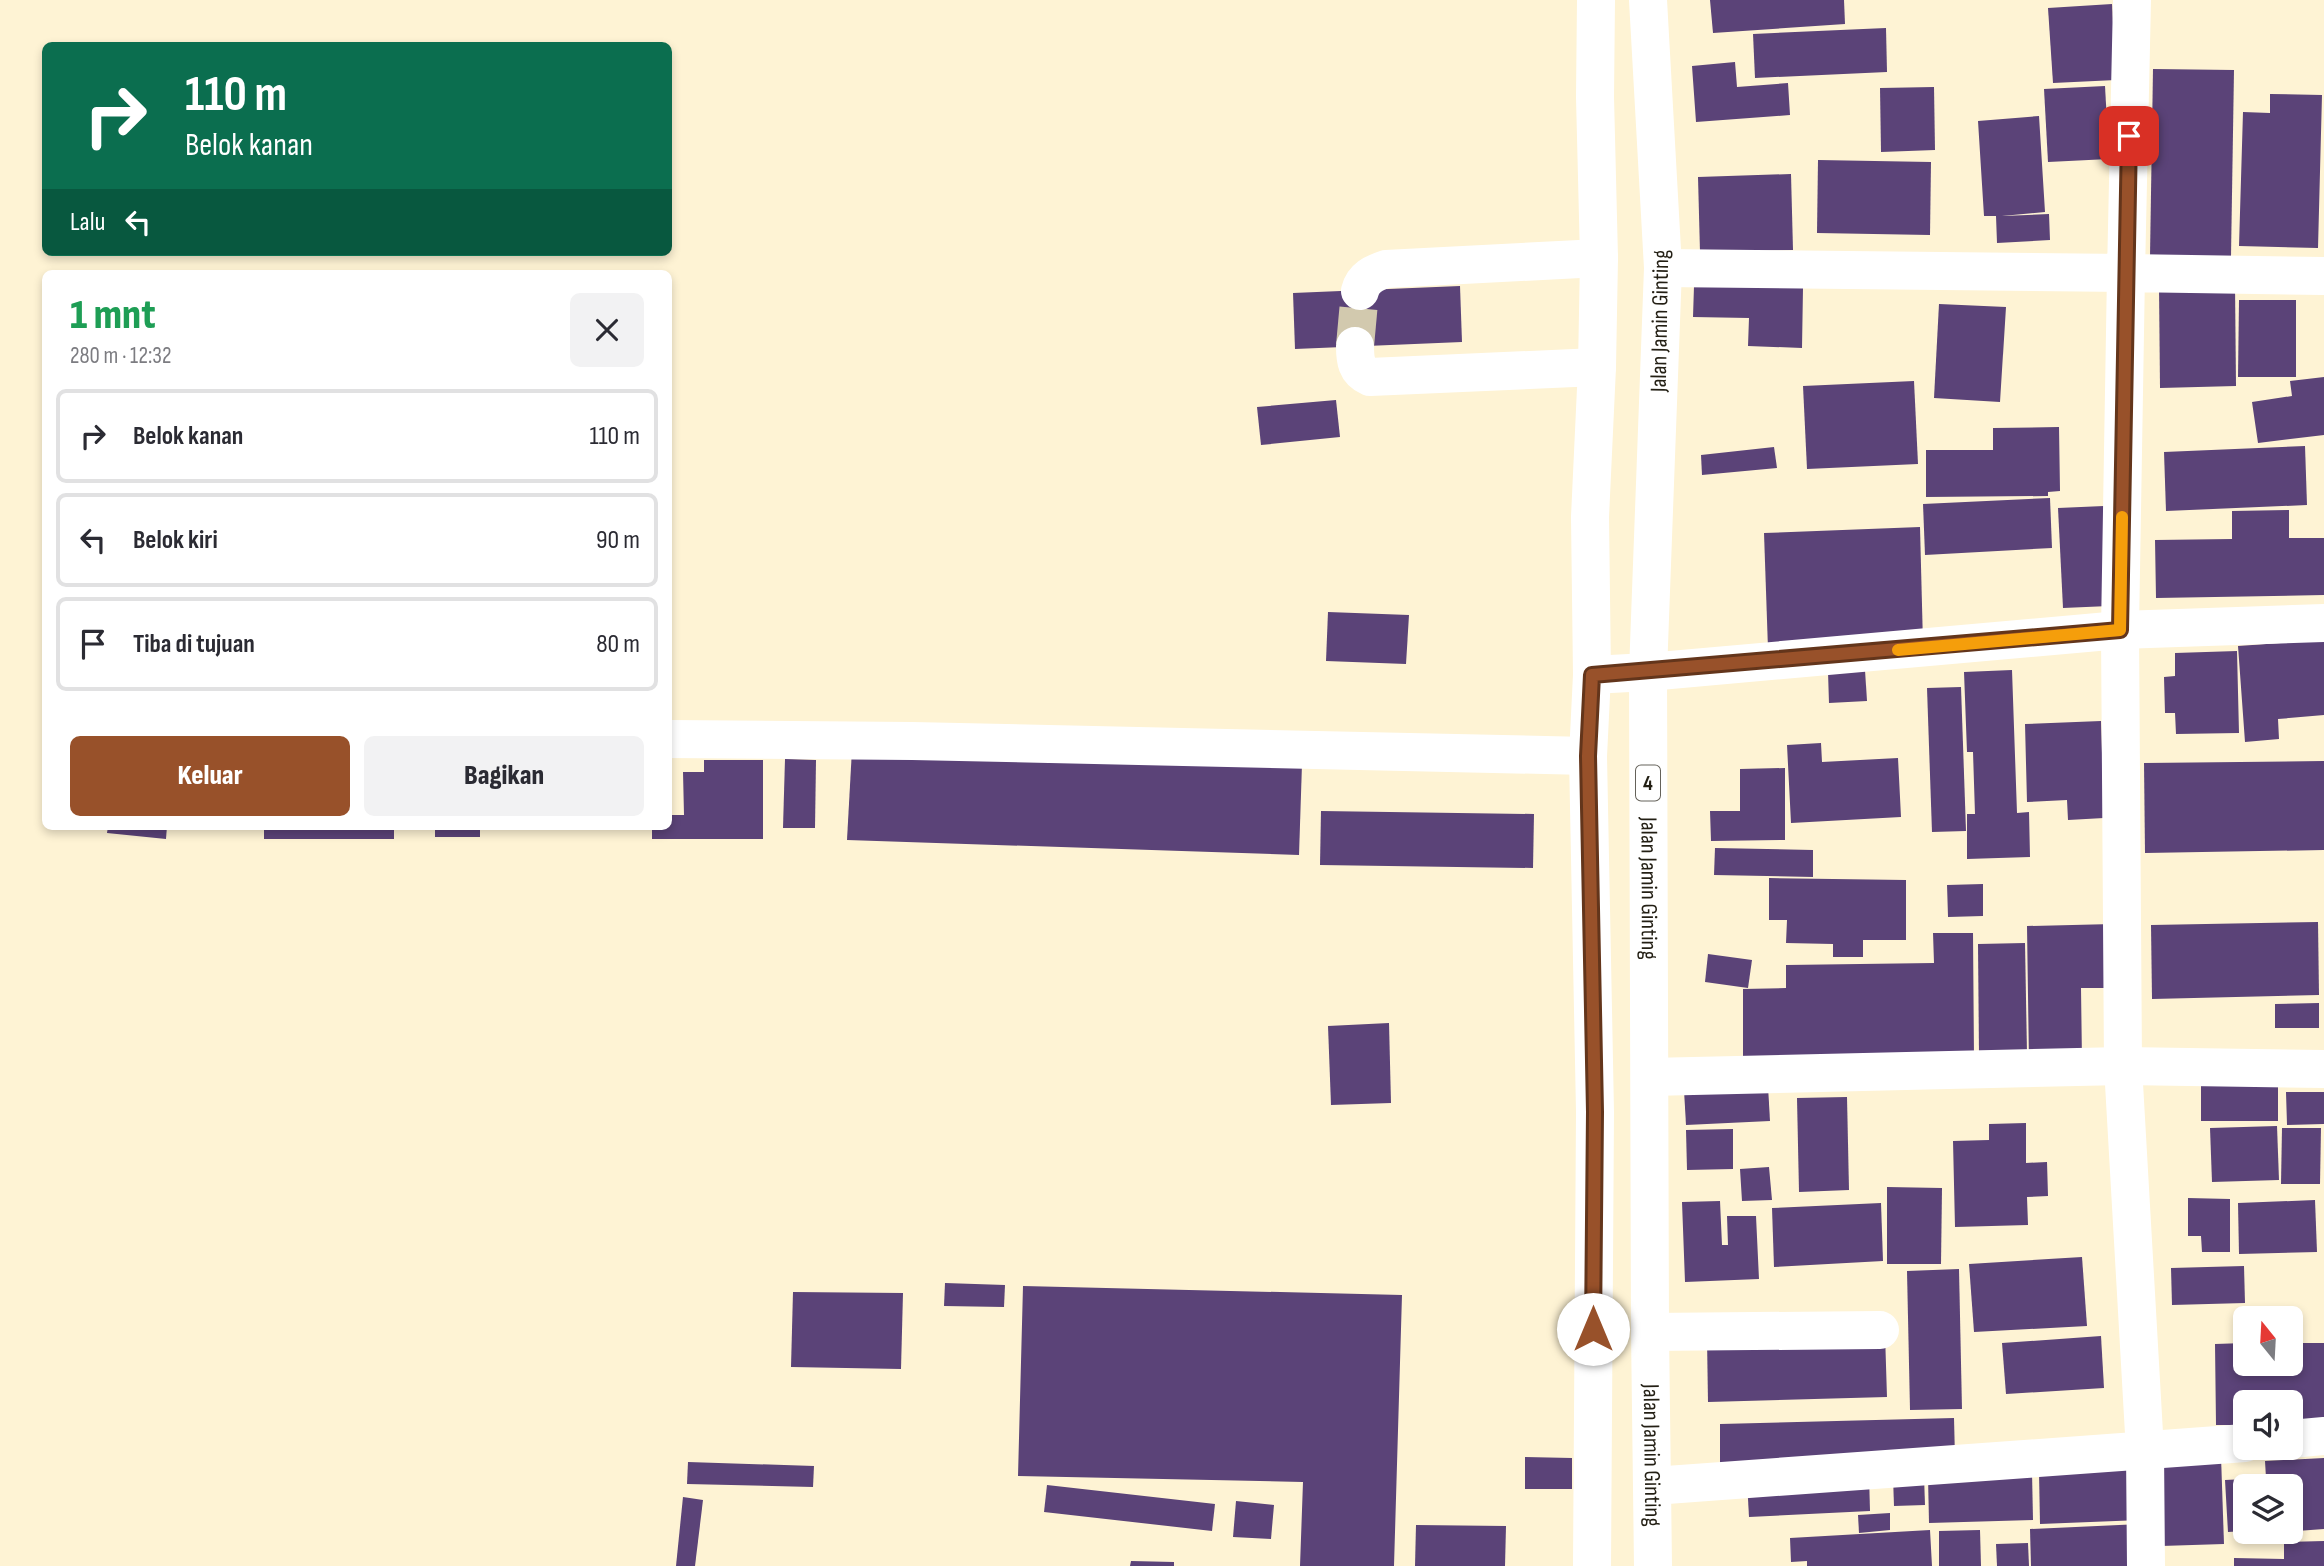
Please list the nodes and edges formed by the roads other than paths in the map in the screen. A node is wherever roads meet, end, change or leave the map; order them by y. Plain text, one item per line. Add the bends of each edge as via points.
1 (1596, 0) edge
2 (1648, 0) edge
3 (2132, 0) edge
4 (1599, 258) junction
5 (1663, 268) junction
6 (2126, 272) junction
7 (2324, 276) edge
8 (1360, 290) dead end
9 (1354, 346) tunnel mouth
10 (1597, 367) junction
11 (2324, 623) edge
12 (2120, 630) junction
13 (1648, 672) junction
14 (1592, 675) junction
15 (672, 739) edge
16 (1588, 756) junction
17 (2123, 1066) junction
18 (2324, 1069) edge
19 (1650, 1077) junction
20 (1880, 1330) dead end
21 (1650, 1332) junction
22 (2324, 1436) edge
23 (2303, 1438) edge
24 (2233, 1444) edge
25 (2145, 1451) junction
26 (1653, 1486) junction
27 (1592, 1566) edge
28 (1653, 1566) edge
29 (2146, 1566) edge

1 - 4 main road
2 - 5 main road, Jalan Jamin Ginting / 4
3 - 6 main road
4 - 8 main road via 1386,269 1361,283
4 - 10 main road
5 - 6 main road
5 - 13 main road, Jalan Jamin Ginting / 4
6 - 7 main road
6 - 12 main road
9 - 10 main road via 1355,363 1370,377
10 - 14 main road via 1590,517
11 - 12 main road
12 - 13 main road
12 - 17 main road
13 - 14 main road
13 - 19 main road, Jalan Jamin Ginting / 4
14 - 16 main road
15 - 16 main road
16 - 27 main road via 1595,1112
17 - 18 main road
17 - 19 main road
17 - 25 main road
19 - 21 main road, Jalan Jamin Ginting / 4
20 - 21 main road
21 - 26 main road, Jalan Jamin Ginting / 4
22 - 23 main road
24 - 25 main road
25 - 26 main road
25 - 29 main road
26 - 28 main road, Jalan Jamin Ginting / 4

